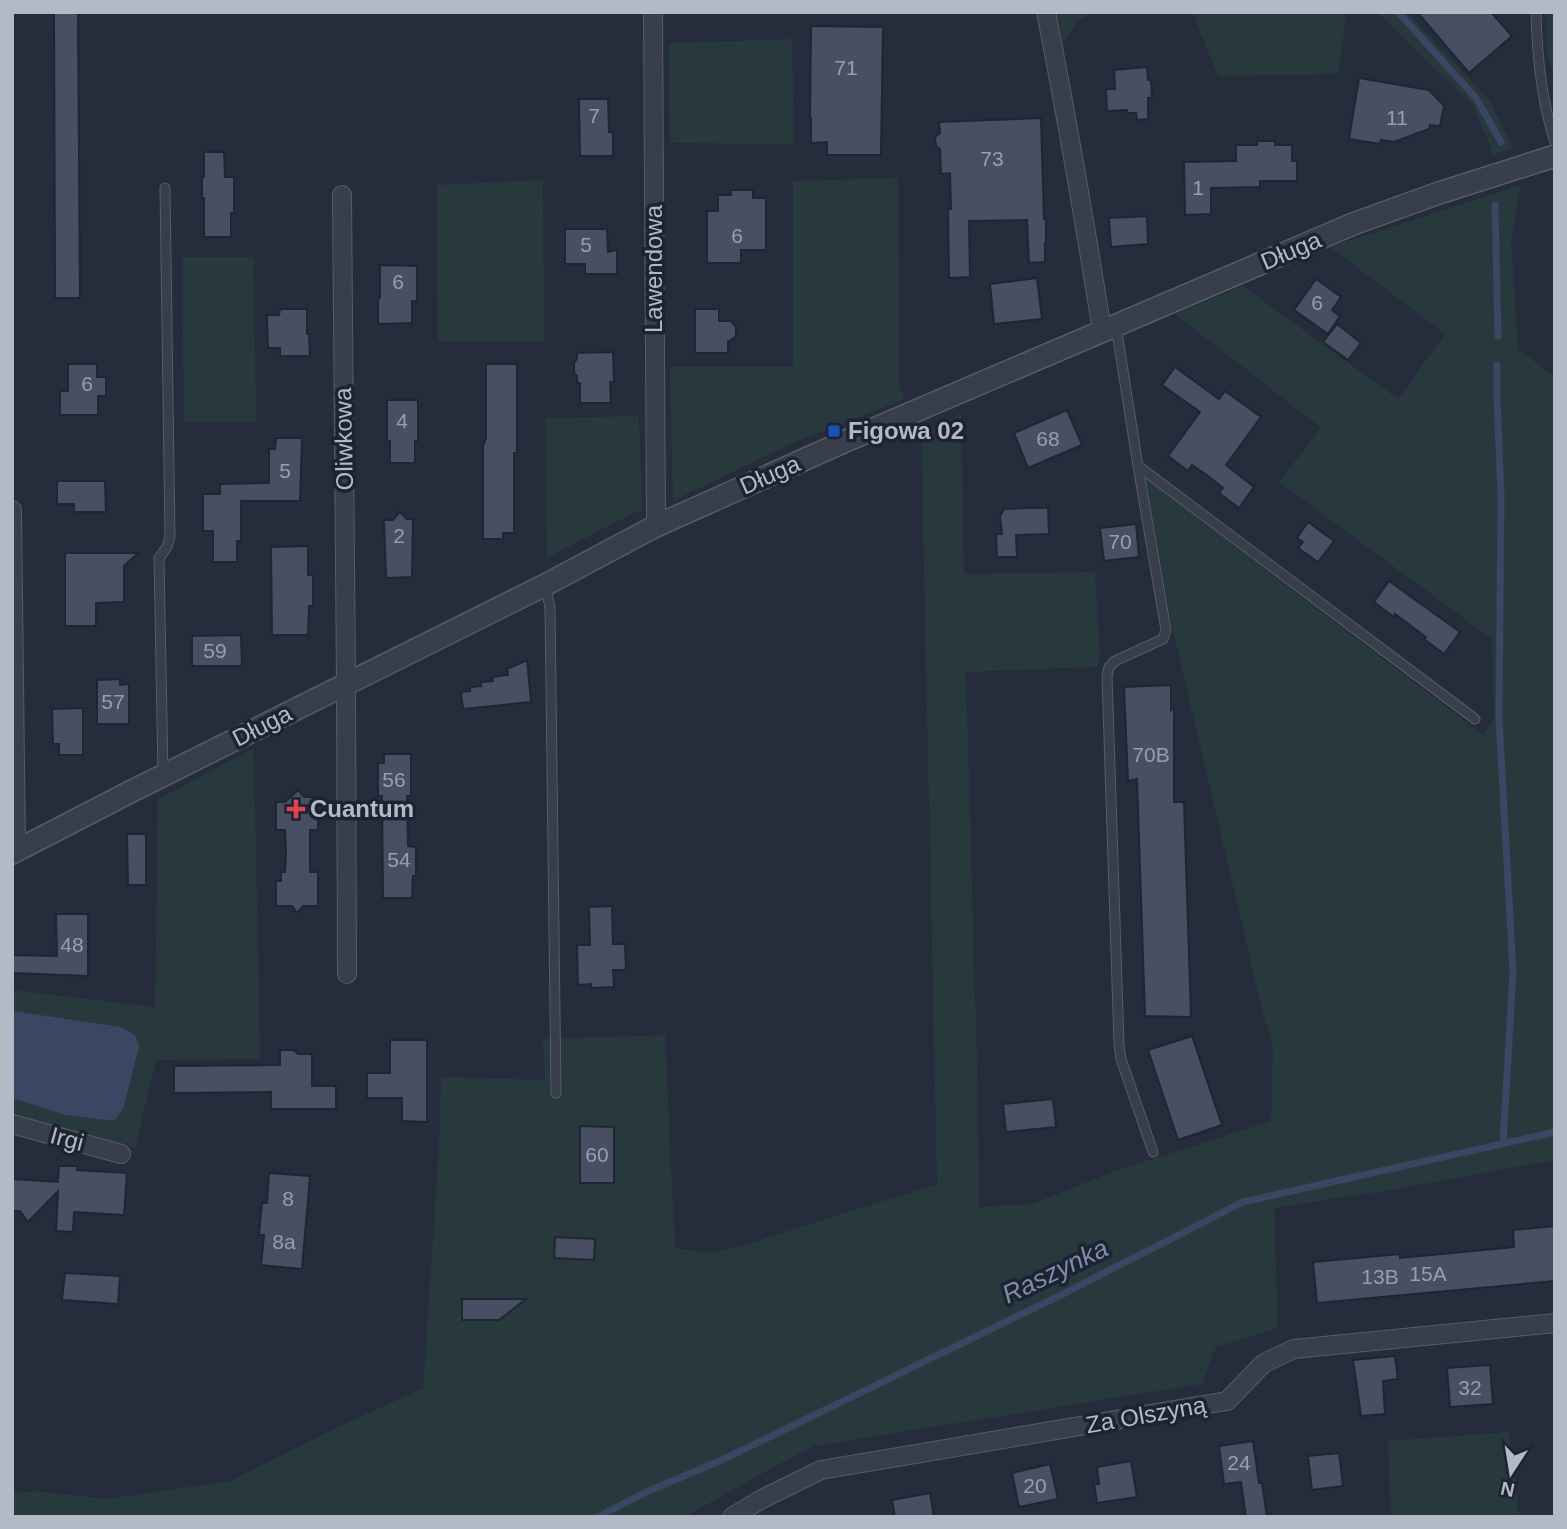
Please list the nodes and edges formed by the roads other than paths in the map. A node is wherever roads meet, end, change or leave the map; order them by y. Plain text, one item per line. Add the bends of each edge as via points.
1 (653, 12) edge
2 (1046, 12) edge
3 (1536, 12) edge
4 (1555, 142) edge
5 (1555, 156) edge
6 (165, 187) dead end
7 (342, 195) dead end
8 (1109, 328) junction
9 (1138, 466) junction
10 (12, 510) edge
11 (656, 526) junction
12 (545, 585) junction
13 (346, 684) junction
14 (1475, 719) dead end
15 (163, 776) junction
16 (14, 852) edge
17 (347, 974) dead end
18 (556, 1093) dead end
19 (12, 1124) edge
20 (1153, 1152) dead end
21 (121, 1154) dead end
22 (1555, 1324) edge
23 (732, 1517) edge

1 - 11 street, Lawendowa
2 - 8 street
3 - 4 lane via 1544,102
5 - 8 street, Długa via 1353,224
6 - 15 lane via 170,537 159,558
7 - 13 street, Oliwkowa
8 - 9 lane
8 - 11 street, Długa
9 - 14 lane
9 - 20 lane via 1166,630 1163,639 1115,661 1107,676 1119,1044
10 - 16 street
11 - 12 street, Długa
12 - 13 street, Długa
12 - 18 lane via 550,607
13 - 15 street, Długa
13 - 17 street, Oliwkowa
15 - 16 street, Długa
19 - 21 street, Irgi
22 - 23 street, Za Olszyną via 1294,1349 1264,1363 1227,1401 821,1470

